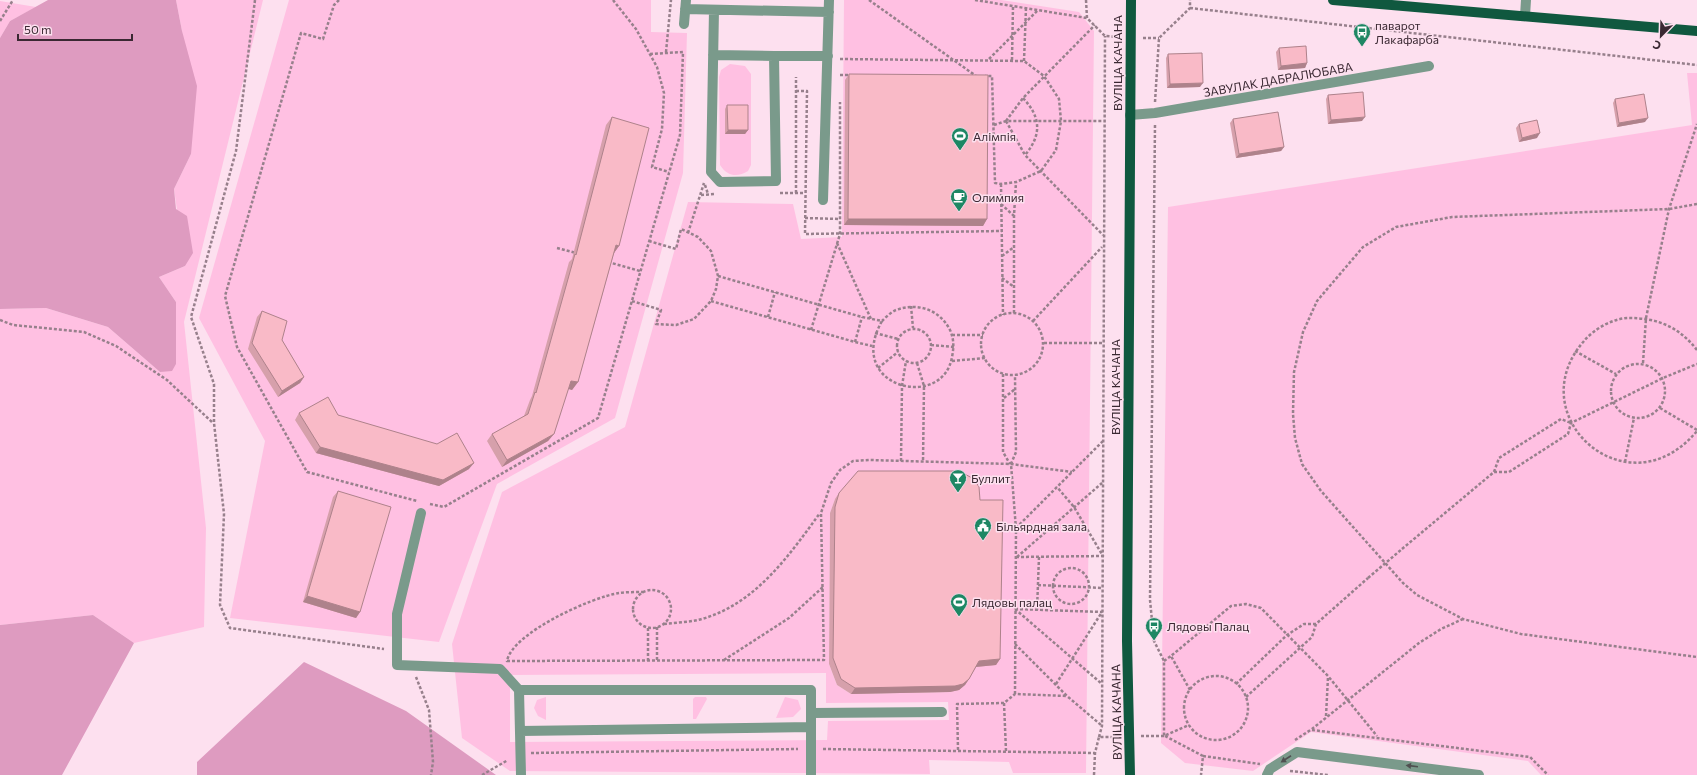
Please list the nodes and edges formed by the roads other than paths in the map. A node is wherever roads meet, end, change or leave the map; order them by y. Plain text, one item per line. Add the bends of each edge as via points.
1 (829, 0) edge
2 (1131, 0) edge
3 (1333, 0) edge
4 (1526, 0) edge
5 (686, 5) edge
6 (714, 10) junction
7 (829, 12) junction
8 (1525, 16) junction
9 (684, 24) dead end
10 (1697, 31) edge
11 (713, 55) junction
12 (774, 56) junction
13 (828, 56) junction
14 (1429, 66) dead end
15 (1130, 115) junction
16 (823, 200) dead end
17 (421, 513) dead end
18 (519, 690) junction
19 (942, 712) dead end
20 (811, 713) junction
21 (811, 727) junction
22 (520, 731) junction
23 (521, 775) edge
24 (811, 775) edge
25 (1130, 775) edge
26 (1267, 775) edge
27 (1479, 775) edge

1 - 7 street
2 - 15 main road, ВУЛІЦА КАЧАНА
3 - 8 main road
4 - 8 street
5 - 6 street
5 - 9 street
6 - 7 street
6 - 11 street
7 - 13 street
8 - 10 main road
11 - 12 street
11 - 12 street via 711,172 720,182 776,181
12 - 13 street
13 - 16 street
14 - 15 street, ЗАВУЛАК ДАБРАЛЮБАВА via 1155,113
15 - 25 main road, ВУЛІЦА КАЧАНА via 1127,641
17 - 18 street via 397,614 397,665 500,669
18 - 20 street via 811,690
18 - 22 street
19 - 20 street
20 - 21 street
21 - 22 street
21 - 24 street
22 - 23 street
27 -> 26 street via 1297,752 1270,769

